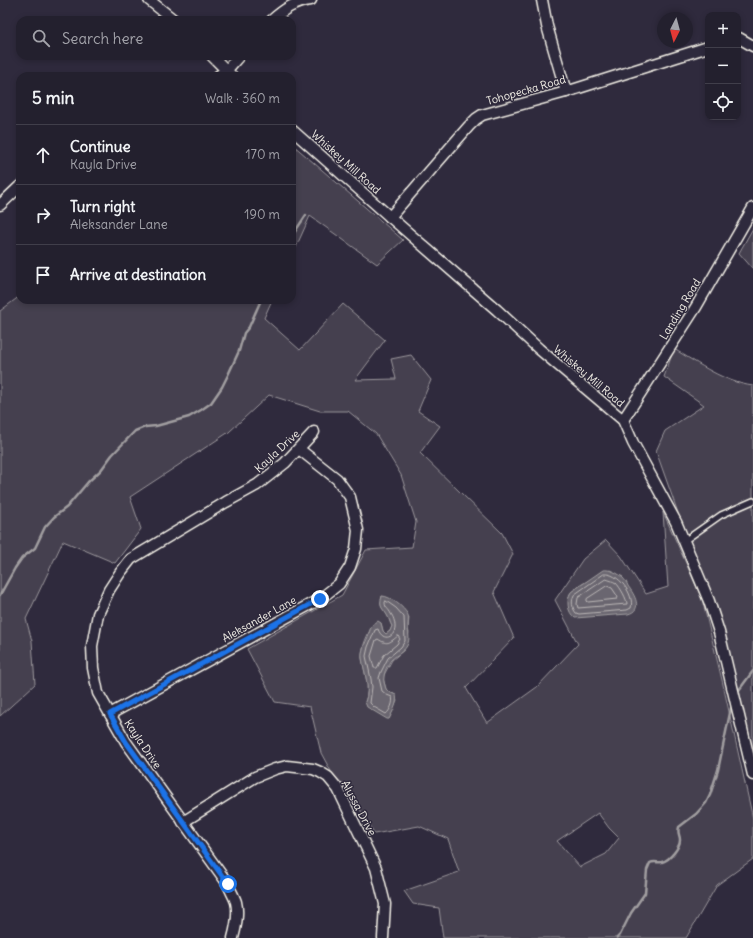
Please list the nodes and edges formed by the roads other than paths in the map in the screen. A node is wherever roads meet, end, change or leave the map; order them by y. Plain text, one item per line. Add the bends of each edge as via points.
1 (149, 0) edge
2 (311, 0) edge
3 (542, 0) edge
4 (169, 16) edge
5 (276, 16) edge
6 (741, 39) edge
7 (753, 46) edge
8 (705, 48) edge
9 (215, 60) edge
10 (236, 60) edge
11 (223, 72) edge
12 (227, 72) edge
13 (566, 92) junction
14 (296, 134) edge
15 (16, 190) edge
16 (0, 205) edge
17 (753, 208) edge
18 (390, 217) junction
19 (622, 420) junction
20 (314, 432) dead end
21 (299, 449) junction
22 (753, 501) edge
23 (684, 541) junction
24 (110, 714) junction
25 (753, 774) edge
26 (183, 822) junction
27 (233, 938) edge
28 (383, 938) edge

1 - 4 street
2 - 5 street via 292,5
3 - 13 street
6 - 7 street
8 - 13 street, Tohopecka Road
9 - 11 street
10 - 12 street
13 - 18 street, Tohopecka Road via 489,113 476,119
14 - 18 street, Whiskey Mill Road
15 - 16 street
17 - 19 street, Landing Road via 696,307
18 - 19 street, Whiskey Mill Road
19 - 23 street, Whiskey Mill Road
20 - 21 street, Kayla Drive
21 - 24 street, Kayla Drive via 257,485 131,559 120,573 98,614 92,646 98,693
21 - 24 street, Aleksander Lane via 336,479 350,497 358,530 356,549 350,567 339,584 320,599
22 - 23 lane via 721,515
23 - 25 street, Whiskey Mill Road via 717,626
24 - 26 street, Kayla Drive via 126,742
26 - 27 street, Kayla Drive via 228,884 236,902 237,916
26 - 28 street, Alyssa Drive via 255,778 275,769 287,766 320,772 338,789 376,868 385,904

